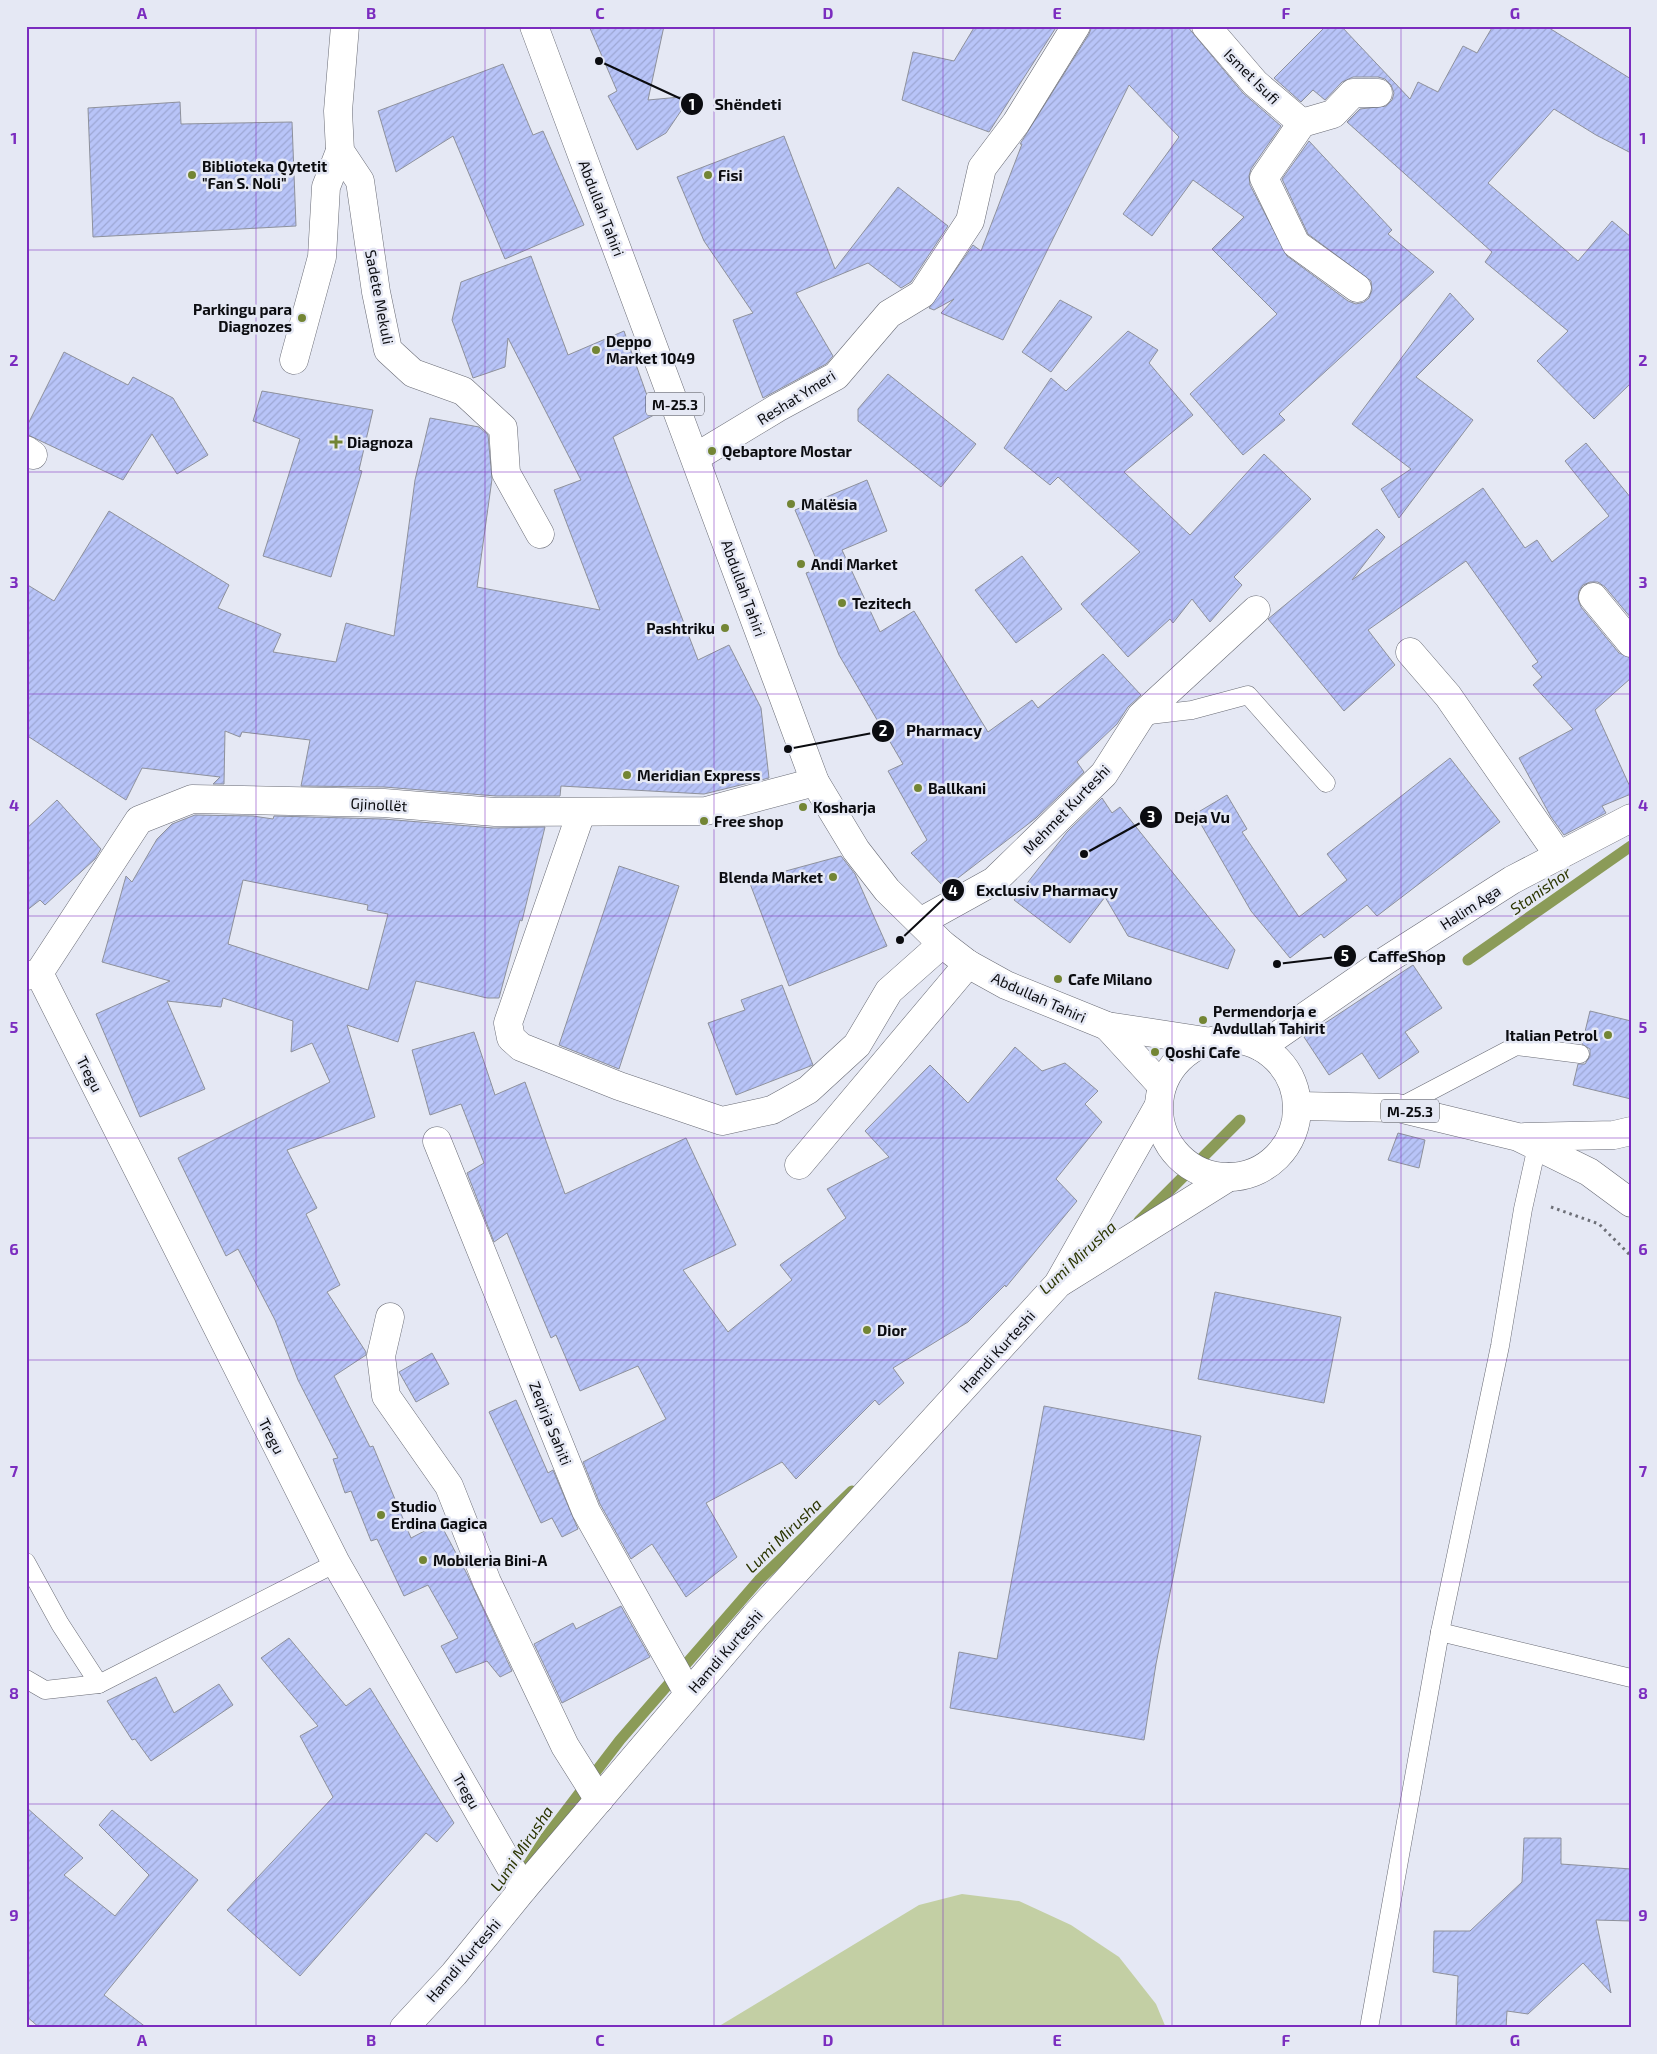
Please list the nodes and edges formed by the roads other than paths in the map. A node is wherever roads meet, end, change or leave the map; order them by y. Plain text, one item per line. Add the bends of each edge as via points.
1 (345, 26) edge
2 (534, 26) edge
3 (1076, 26) edge
4 (1206, 26) edge
5 (1378, 93) dead end
6 (1302, 122) junction
7 (340, 150) junction
8 (1357, 288) dead end
9 (294, 360) dead end
10 (696, 458) junction
11 (540, 534) dead end
12 (1593, 597) dead end
13 (1256, 610) dead end
14 (1631, 643) edge
15 (1410, 652) dead end
16 (1141, 716) junction
17 (815, 782) junction
18 (1326, 783) dead end
19 (581, 813) junction
20 (1631, 818) edge
21 (1558, 856) junction
22 (920, 922) junction
23 (942, 944) junction
24 (968, 964) junction
25 (32, 975) edge
26 (1107, 1026) junction
27 (1206, 1041) junction
28 (1260, 1047) junction
29 (1580, 1054) dead end
30 (1160, 1097) junction
31 (1299, 1106) junction
32 (1398, 1108) junction
33 (1631, 1131) edge
34 (1532, 1140) junction
35 (437, 1141) dead end
36 (799, 1165) dead end
37 (1229, 1178) junction
38 (1631, 1204) edge
39 (1058, 1284) junction
40 (390, 1317) dead end
41 (26, 1562) edge
42 (336, 1563) junction
43 (1440, 1632) junction
44 (1631, 1678) edge
45 (26, 1679) edge
46 (99, 1684) junction
47 (688, 1693) junction
48 (599, 1800) junction
49 (523, 1889) junction
50 (404, 2028) edge
51 (1369, 2028) edge

1 - 7 street, Sadete Mekuli via 338,111
2 - 10 street, Abdullah Tahiri / M-25.3
3 - 10 street, Reshat Ymeri via 1016,123 982,168 970,221 922,294 889,314 836,376
4 - 6 street, Ismet Isufi via 1255,83
5 - 6 street via 1353,93 1333,114
6 - 8 street via 1264,178 1296,244
7 - 9 street via 326,186 322,256
7 - 11 street, Sadete Mekuli via 360,181 388,350 413,373 462,390 503,428 506,473
10 - 17 street, Abdullah Tahiri / M-25.3
12 - 14 street
13 - 16 street, Mehmet Kurteshi
15 - 21 street via 1448,696
16 - 18 lane via 1192,710 1248,695
16 - 22 street, Mehmet Kurteshi via 1104,774 994,881
17 - 19 street, Gjinollët via 706,811
17 - 22 street, Abdullah Tahiri / M-25.3 via 856,850 887,890
19 - 23 street via 508,1023 512,1038 521,1047 692,1112 722,1121 772,1110 808,1090 857,1045 889,991
19 - 25 street, Gjinollët via 495,812 384,803 192,799 139,820
20 - 21 street, Halim Aga
21 - 28 street, Halim Aga via 1512,880
22 - 23 street, Abdullah Tahiri / M-25.3
23 - 24 street, Abdullah Tahiri / M-25.3
24 - 26 street, Abdullah Tahiri / M-25.3 via 1006,985
24 - 36 street
25 - 42 street, Tregu
26 - 27 street, Abdullah Tahiri / M-25.3
26 - 30 street, Abdullah Tahiri / M-25.3
27 - 28 street, M-25.3 via 1228,1038
27 - 30 street, M-25.3 via 1171,1066
28 - 31 street, M-25.3 via 1269,1051 1284,1067 1295,1086
29 - 32 lane via 1516,1046
30 - 37 street, M-25.3 via 1162,1130 1172,1149 1188,1164 1208,1175
30 - 39 street, Hamdi Kurteshi
31 - 32 street, M-25.3
31 - 37 street, M-25.3 via 1295,1129 1270,1164 1249,1175
32 - 34 street, M-25.3
33 - 34 street, M-25.3
34 - 38 street, M-25.3 via 1589,1172
34 - 43 lane via 1526,1199 1500,1346
35 - 47 street, Zeqirja Sahiti via 586,1511
37 - 39 street, Hamdi Kurteshi
39 - 47 street, Hamdi Kurteshi
40 - 48 street via 381,1356 386,1396 450,1486 487,1582 564,1746
41 - 46 lane via 60,1624
42 - 46 lane
42 - 49 street, Tregu
43 - 44 lane
43 - 51 lane
45 - 46 lane via 45,1690
47 - 48 street, Hamdi Kurteshi
48 - 49 street, Hamdi Kurteshi
49 - 50 street, Hamdi Kurteshi via 454,1974

